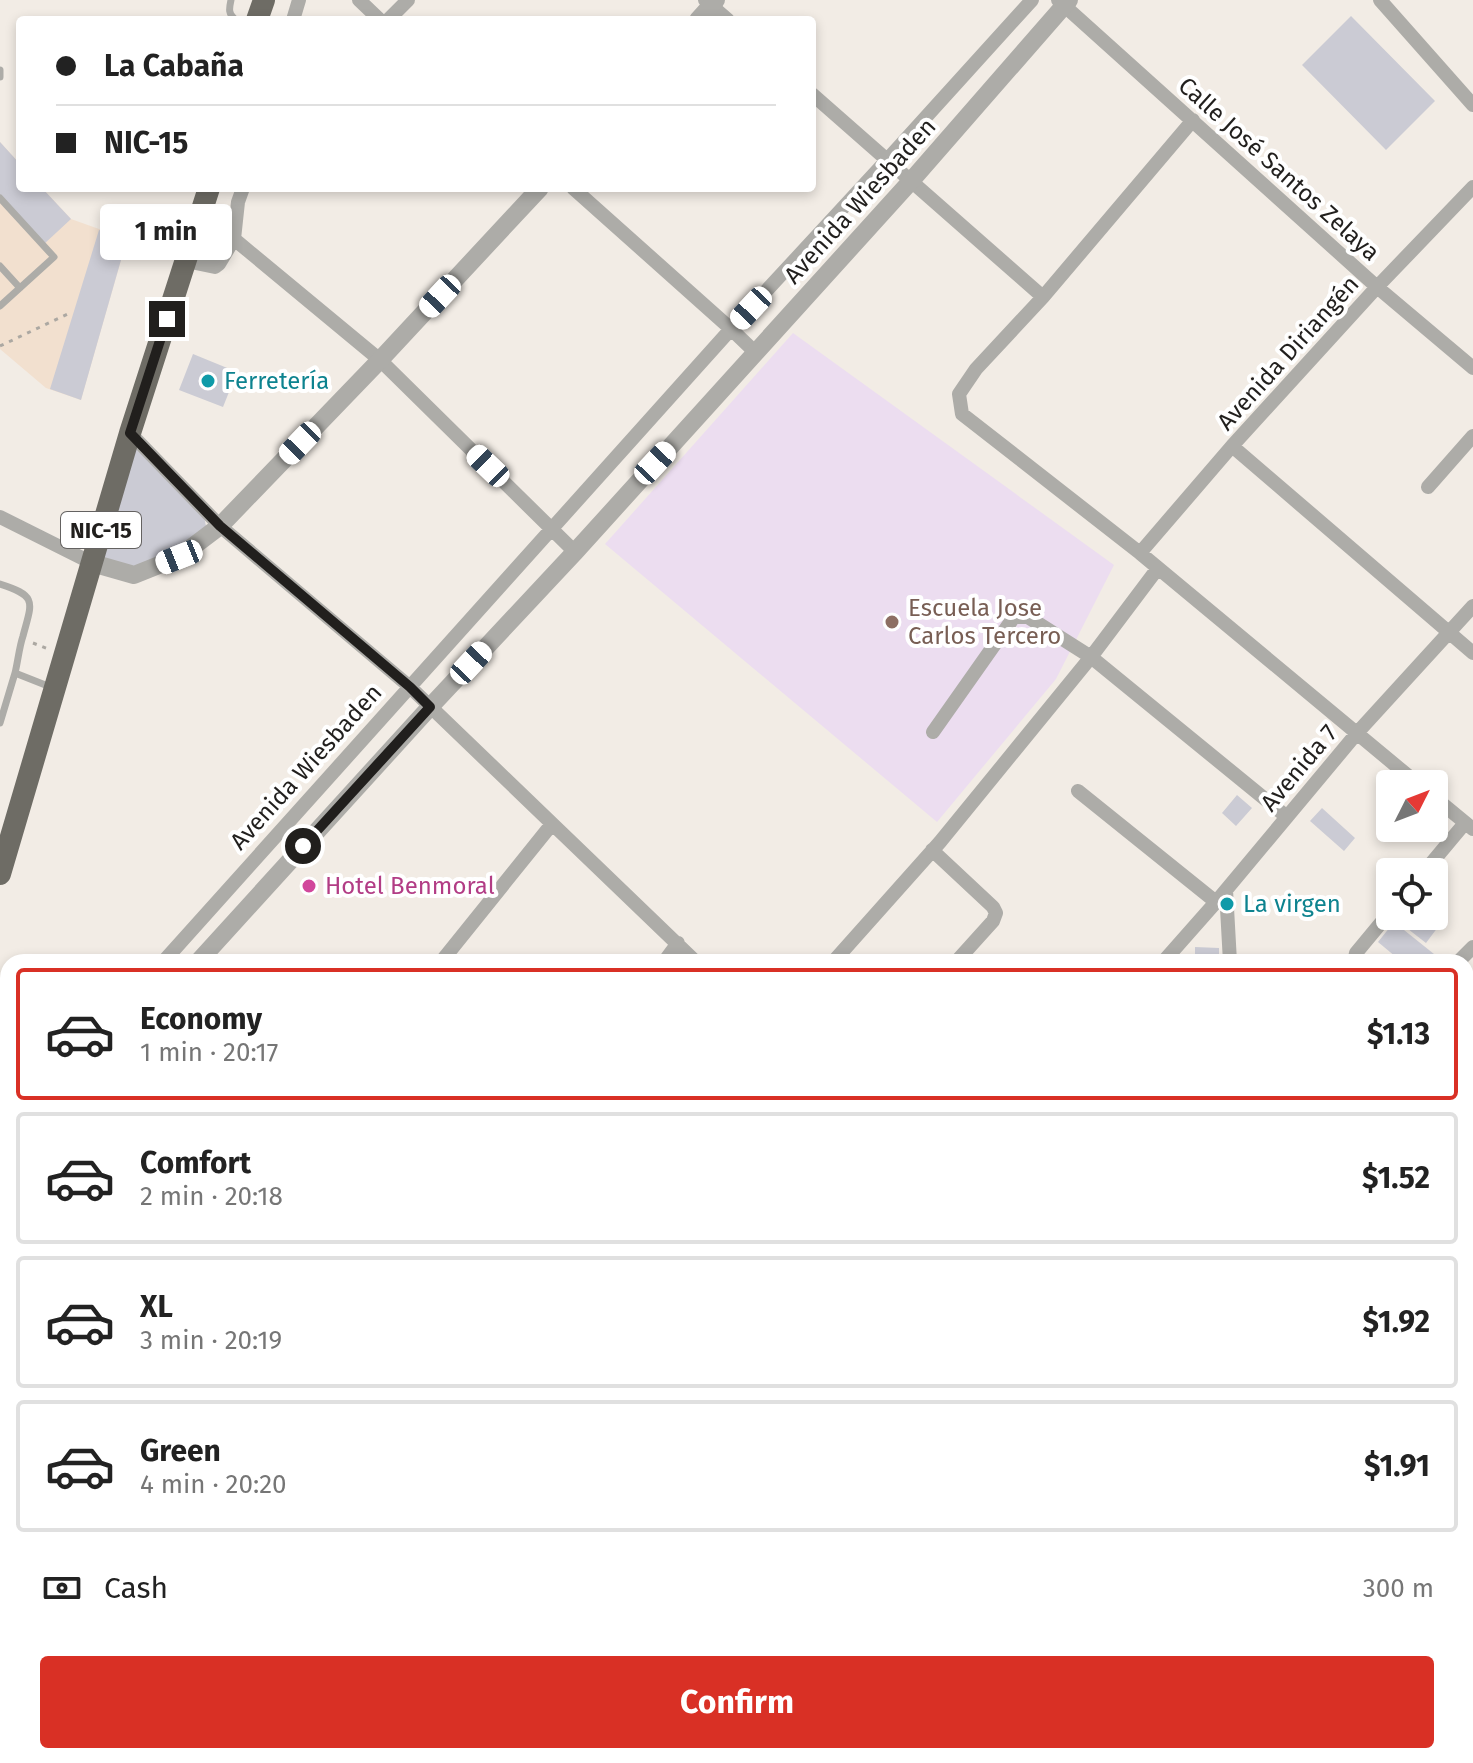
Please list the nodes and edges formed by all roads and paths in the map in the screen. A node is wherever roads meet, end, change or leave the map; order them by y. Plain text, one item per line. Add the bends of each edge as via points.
1 (359, 0) edge
2 (408, 0) edge
3 (1032, 0) edge
4 (1380, 0) edge
5 (1063, 2) edge
6 (376, 16) edge
7 (392, 16) edge
8 (0, 70) edge
9 (0, 77) edge
10 (816, 98) edge
11 (1473, 105) edge
12 (1193, 120) junction
13 (887, 160) junction
14 (911, 181) junction
15 (1473, 187) edge
16 (208, 192) edge
17 (242, 192) edge
18 (536, 192) edge
19 (577, 192) edge
20 (0, 198) edge
21 (234, 239) junction
22 (186, 261) junction
23 (0, 266) edge
24 (1377, 287) junction
25 (20, 288) junction
26 (1043, 297) junction
27 (0, 306) edge
28 (70, 313) dead end
29 (731, 329) junction
30 (0, 346) edge
31 (756, 353) junction
32 (380, 360) junction
33 (1473, 368) edge
34 (130, 433) junction
35 (1473, 436) edge
36 (1232, 446) junction
37 (1428, 487) dead end
38 (0, 517) edge
39 (220, 526) junction
40 (552, 529) junction
41 (575, 552) junction
42 (1140, 553) junction
43 (92, 563) junction
44 (1158, 568) junction
45 (0, 584) edge
46 (1473, 606) edge
47 (1450, 631) junction
48 (22, 639) junction
49 (1473, 653) edge
50 (64, 655) junction
51 (1091, 657) junction
52 (15, 673) junction
53 (410, 687) junction
54 (55, 688) junction
55 (430, 707) junction
56 (0, 723) edge
57 (933, 732) dead end
58 (1357, 733) junction
59 (1401, 770) edge
60 (1078, 791) dead end
61 (1448, 809) edge
62 (1287, 817) junction
63 (552, 824) junction
64 (1469, 826) edge
65 (932, 850) junction
66 (1438, 858) edge
67 (0, 874) edge
68 (1226, 890) junction
69 (1216, 902) junction
70 (1376, 929) edge
71 (678, 943) junction
72 (170, 954) edge
73 (205, 954) edge
74 (447, 954) edge
75 (670, 954) edge
76 (688, 954) edge
77 (840, 954) edge
78 (963, 954) edge
79 (1170, 954) edge
80 (1230, 954) edge
81 (1356, 954) edge

1 - 6 street
2 - 7 street
3 - 13 street, Avenida Wiesbaden
4 - 11 street
5 - 12 street, Calle José Santos Zelaya
5 - 14 street, Avenida Wiesbaden
8 - 9 lane
10 - 13 street
12 - 24 street, Calle José Santos Zelaya
12 - 26 street
13 - 14 street
13 - 29 street, Avenida Wiesbaden
14 - 26 street
14 - 31 street, Avenida Wiesbaden
15 - 24 street, Avenida Diriangén
16 - 22 highway, NIC-15 / NIC-15
17 - 21 street
18 - 32 street
19 - 29 street
20 - 25 lane via 54,257
21 - 22 street via 215,267
21 - 32 street
22 - 34 highway, NIC-15 / NIC-15
23 - 25 lane
24 - 33 street, Calle José Santos Zelaya
24 - 36 street, Avenida Diriangén
25 - 27 lane
26 - 42 street via 976,369 959,394 962,414
28 - 30 path
29 - 31 street
29 - 40 street, Avenida Wiesbaden
31 - 41 street, Avenida Wiesbaden
32 - 39 street
32 - 40 street
34 - 39 street
34 - 43 highway, NIC-15 / NIC-15
35 - 37 street
36 - 42 street, Avenida Diriangén
36 - 47 street
38 - 43 street
39 - 43 street via 179,557 134,575
39 - 53 street
40 - 41 street
40 - 53 street, Avenida Wiesbaden
41 - 55 street, Avenida Wiesbaden
42 - 44 street
43 - 50 highway, NIC-15 / NIC-15
44 - 51 street
44 - 58 street
45 - 48 lane via 27,598 31,610
46 - 47 street, Avenida 7
47 - 49 street
47 - 58 street, Avenida 7
48 - 50 path
48 - 52 lane
50 - 54 highway, NIC-15 / NIC-15
51 - 57 street via 1028,617 1014,617
51 - 62 street
51 - 65 street
52 - 54 lane
52 - 56 lane
53 - 55 street
53 - 72 street, Avenida Wiesbaden
54 - 67 highway, NIC-15 / NIC-15
55 - 63 street
55 - 73 street, Avenida Wiesbaden
58 - 59 street
58 - 62 street, Avenida 7
60 - 69 street
61 - 64 street
62 - 68 street, Avenida 7
63 - 71 street
63 - 74 street
64 - 66 street
65 - 77 street
65 - 78 street via 996,913
68 - 69 street, Avenida 7
68 - 80 street
69 - 79 street, Avenida 7
70 - 81 street
71 - 75 street
71 - 76 street

